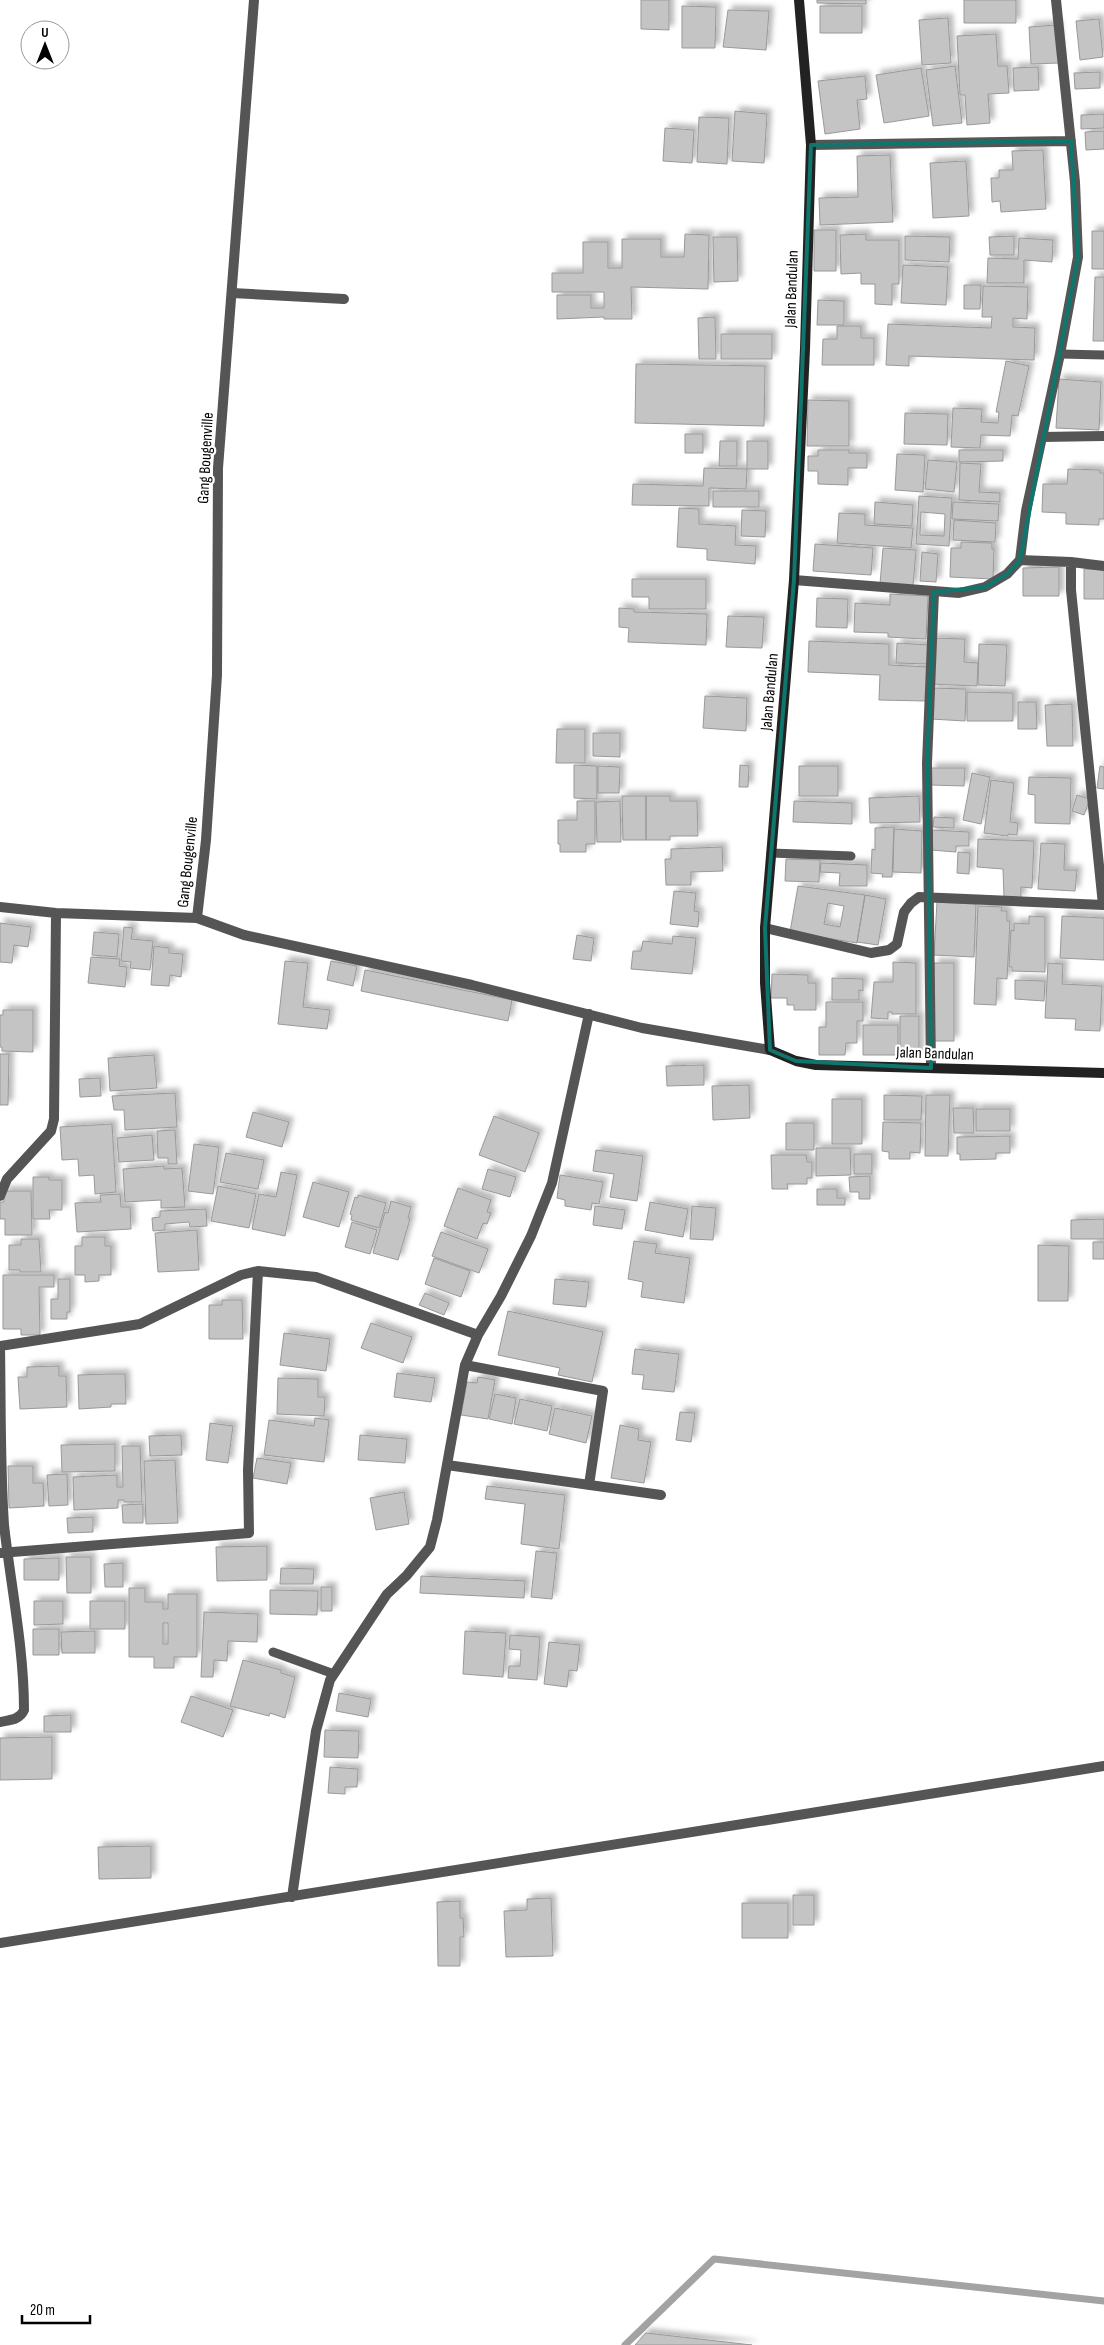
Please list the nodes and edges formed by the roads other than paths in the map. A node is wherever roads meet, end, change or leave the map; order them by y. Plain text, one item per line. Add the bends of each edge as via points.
1 (254, 0) edge
2 (799, 0) edge
3 (1056, 0) edge
4 (1071, 141) junction
5 (811, 145) junction
6 (232, 293) junction
7 (344, 299) dead end
8 (1060, 354) junction
9 (1104, 355) edge
10 (1104, 436) edge
11 (1042, 437) junction
12 (1020, 560) junction
13 (1071, 562) junction
14 (1104, 566) edge
15 (794, 580) junction
16 (934, 592) junction
17 (771, 853) junction
18 (851, 856) dead end
19 (928, 897) junction
20 (1103, 905) edge
21 (0, 907) edge
22 (56, 914) junction
23 (197, 918) junction
24 (765, 928) junction
25 (589, 1014) junction
26 (770, 1050) junction
27 (931, 1068) junction
28 (1104, 1073) edge
29 (4, 1179) edge
30 (0, 1196) edge
31 (258, 1271) junction
32 (478, 1335) junction
33 (0, 1346) edge
34 (465, 1365) junction
35 (1, 1440) edge
36 (447, 1465) junction
37 (589, 1485) junction
38 (661, 1495) dead end
39 (4, 1553) edge
40 (273, 1652) dead end
41 (334, 1674) junction
42 (0, 1722) edge
43 (1104, 1766) edge
44 (292, 1897) junction
45 (0, 1943) edge

1 - 6 street, Gang Bougenville
2 - 5 street, Jalan Bandulan
3 - 4 street
4 - 5 street
4 - 8 street via 1078,214 1078,257
5 - 15 street, Jalan Bandulan
6 - 7 street
6 - 23 street, Gang Bougenville via 218,468 217,675 206,840
8 - 9 lane
8 - 11 street
10 - 11 street
11 - 12 street via 1026,511
12 - 13 street
12 - 16 street via 1007,574 985,586 959,593
13 - 14 street
13 - 20 street via 1070,590
15 - 16 street
15 - 17 street, Jalan Bandulan
16 - 19 street via 927,763
17 - 18 lane
17 - 24 street, Jalan Bandulan
19 - 20 street
19 - 24 street via 919,897 904,912 897,944 889,950 871,952
19 - 27 street
21 - 22 street
22 - 23 street
22 - 29 street via 54,1119 51,1131
23 - 25 street via 244,934
24 - 26 street, Jalan Bandulan
25 - 26 street via 642,1028
25 - 32 street via 552,1183 506,1288
26 - 27 street, Jalan Bandulan via 816,1065
27 - 28 street, Jalan Bandulan
29 - 30 street
31 - 32 street via 316,1277
31 - 33 street via 241,1275 140,1324
31 - 39 street via 248,1470 249,1533
32 - 34 street
33 - 35 street
34 - 36 street
34 - 37 street via 602,1391
35 - 39 street
36 - 37 street
36 - 41 street via 430,1547 387,1594
37 - 38 street
39 - 42 street via 21,1645 24,1710 14,1719
40 - 41 lane
41 - 44 street via 316,1731
43 - 44 street
44 - 45 street

